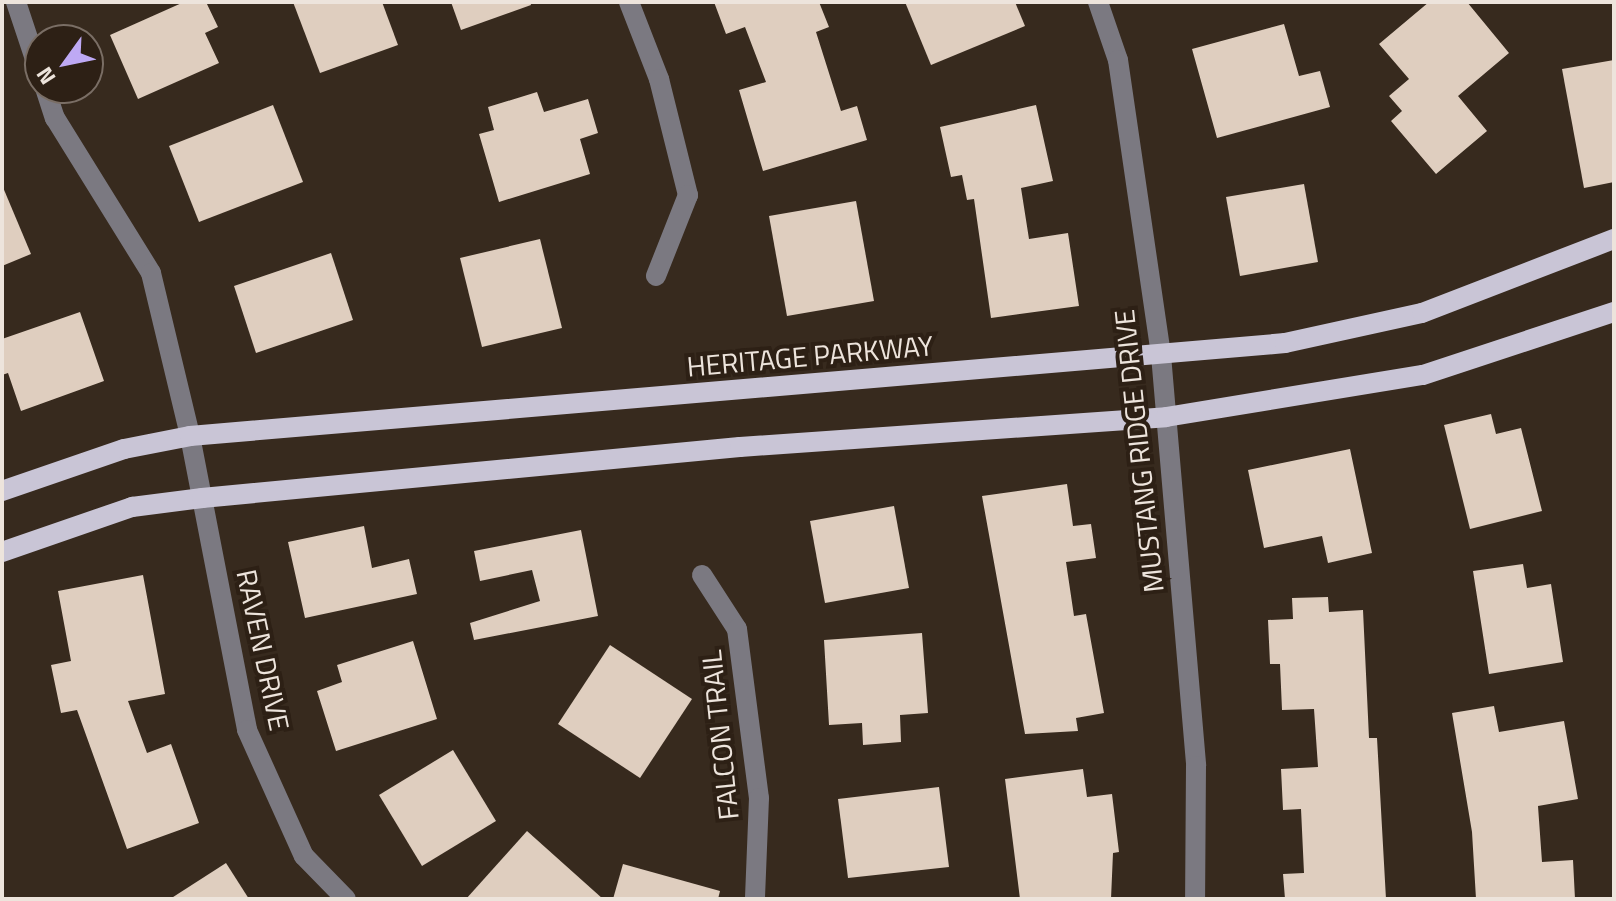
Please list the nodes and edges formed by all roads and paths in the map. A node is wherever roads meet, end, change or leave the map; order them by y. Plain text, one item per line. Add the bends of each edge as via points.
1 (16, 2) edge
2 (629, 2) edge
3 (1098, 2) edge
4 (24, 26) edge
5 (50, 104) edge
6 (1614, 239) edge
7 (656, 276) dead end
8 (1614, 312) edge
9 (1161, 355) junction
10 (1166, 417) junction
11 (190, 436) junction
12 (2, 491) edge
13 (202, 498) junction
14 (2, 552) edge
15 (702, 575) dead end
16 (346, 899) edge
17 (755, 899) edge
18 (1195, 899) edge

1 - 4 street
2 - 7 street via 659,79 688,195
3 - 9 street, MUSTANG RIDGE DRIVE via 1118,60
5 - 11 street, RAVEN DRIVE via 151,273
6 - 9 main road, HERITAGE PARKWAY via 1422,313 1285,343
8 - 10 main road via 1423,375
9 - 10 street, MUSTANG RIDGE DRIVE
9 - 11 main road, HERITAGE PARKWAY
10 - 13 main road via 740,447
10 - 18 street, MUSTANG RIDGE DRIVE via 1196,766
11 - 12 main road, HERITAGE PARKWAY via 124,449
11 - 13 street, RAVEN DRIVE
13 - 14 main road via 132,507
13 - 16 street, RAVEN DRIVE via 247,730 304,856
15 - 17 street, FALCON TRAIL via 737,629 759,798

